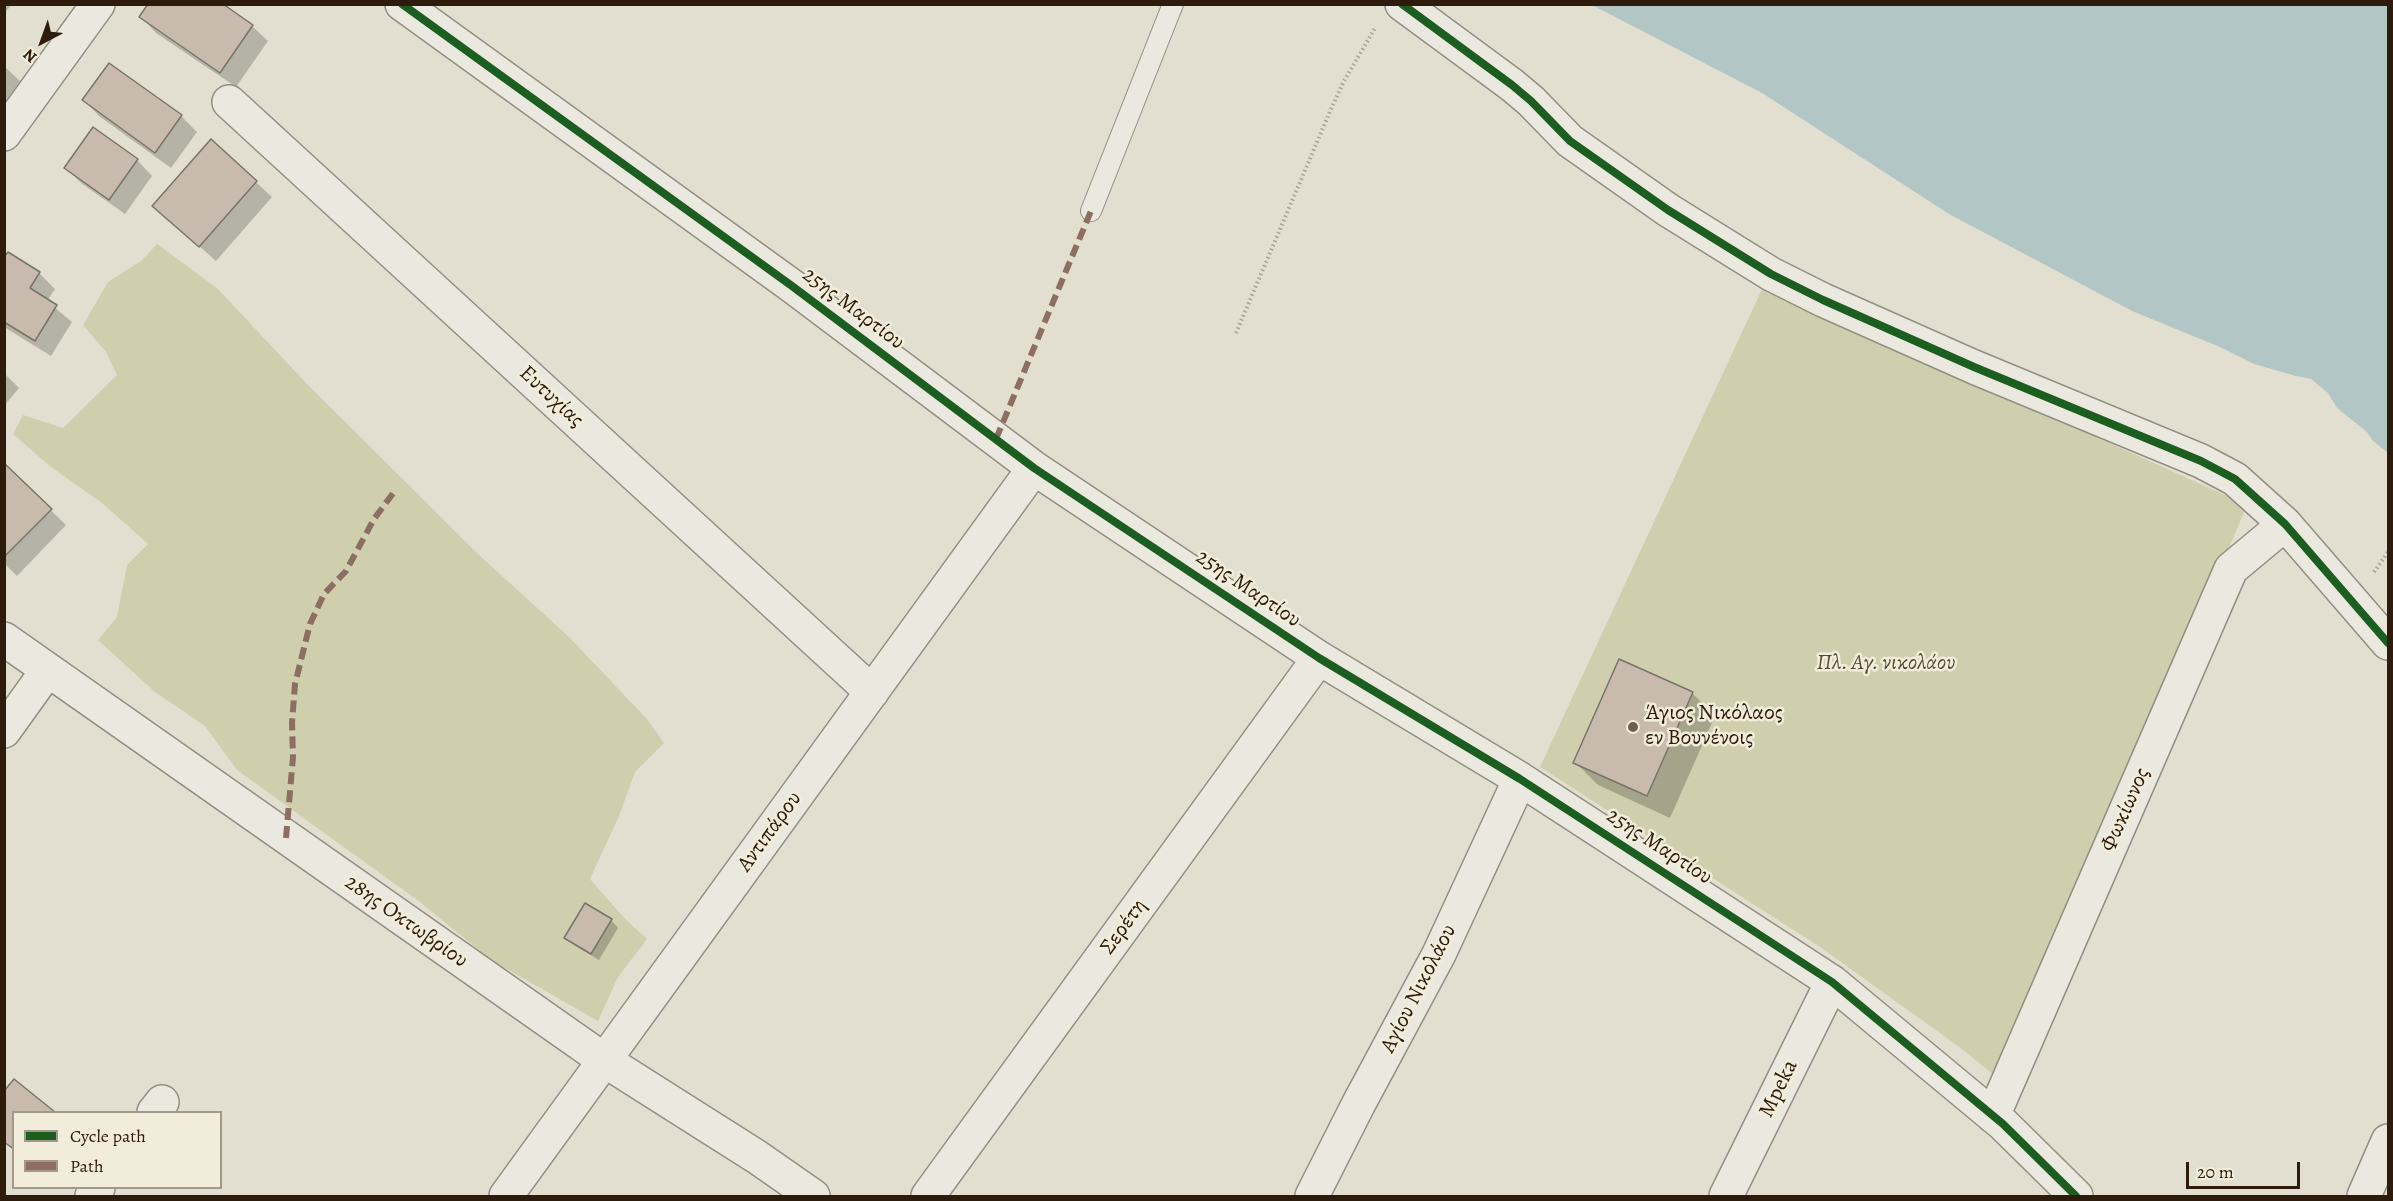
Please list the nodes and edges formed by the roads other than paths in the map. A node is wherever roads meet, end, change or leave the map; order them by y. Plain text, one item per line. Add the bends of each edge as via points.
1 (98, 4) edge
2 (402, 4) edge
3 (1173, 4) edge
4 (1402, 4) edge
5 (229, 102) dead end
6 (4, 134) edge
7 (1091, 211) dead end
8 (1034, 468) junction
9 (2285, 524) junction
10 (4, 639) edge
11 (2388, 643) edge
12 (1319, 658) junction
13 (47, 671) junction
14 (872, 692) junction
15 (4, 731) edge
16 (1520, 779) junction
17 (1832, 982) junction
18 (604, 1060) junction
19 (1993, 1116) junction
20 (2388, 1141) edge
21 (506, 1197) edge
22 (813, 1197) edge
23 (928, 1197) edge
24 (1312, 1197) edge
25 (1726, 1197) edge
26 (2076, 1197) edge
27 (2364, 1197) edge

1 - 6 street
2 - 8 street, 25ης Μαρτίου via 783,279
3 - 7 lane
4 - 9 street via 1524,96 1570,141 1668,210 1771,274 1974,367 2201,461 2235,478
5 - 14 street, Ευτυχίας
8 - 12 street, 25ης Μαρτίου
8 - 14 street, Αντιπάρου
9 - 11 street
9 - 19 street, Φωκίωνος via 2231,568
10 - 13 street, 28ης Οκτωβρίου
12 - 16 street, 25ης Μαρτίου
12 - 23 street, Σερέτη
13 - 15 street
13 - 18 street, 28ης Οκτωβρίου
14 - 18 street, Αντιπάρου
16 - 17 street, 25ης Μαρτίου
16 - 24 street, Αγίου Νικολάου via 1439,954
17 - 19 street, 25ης Μαρτίου
17 - 25 street, Mpeka
18 - 21 street, Αντιπάρου
18 - 22 street, 28ης Οκτωβρίου
19 - 26 street, 25ης Μαρτίου
20 - 27 street

